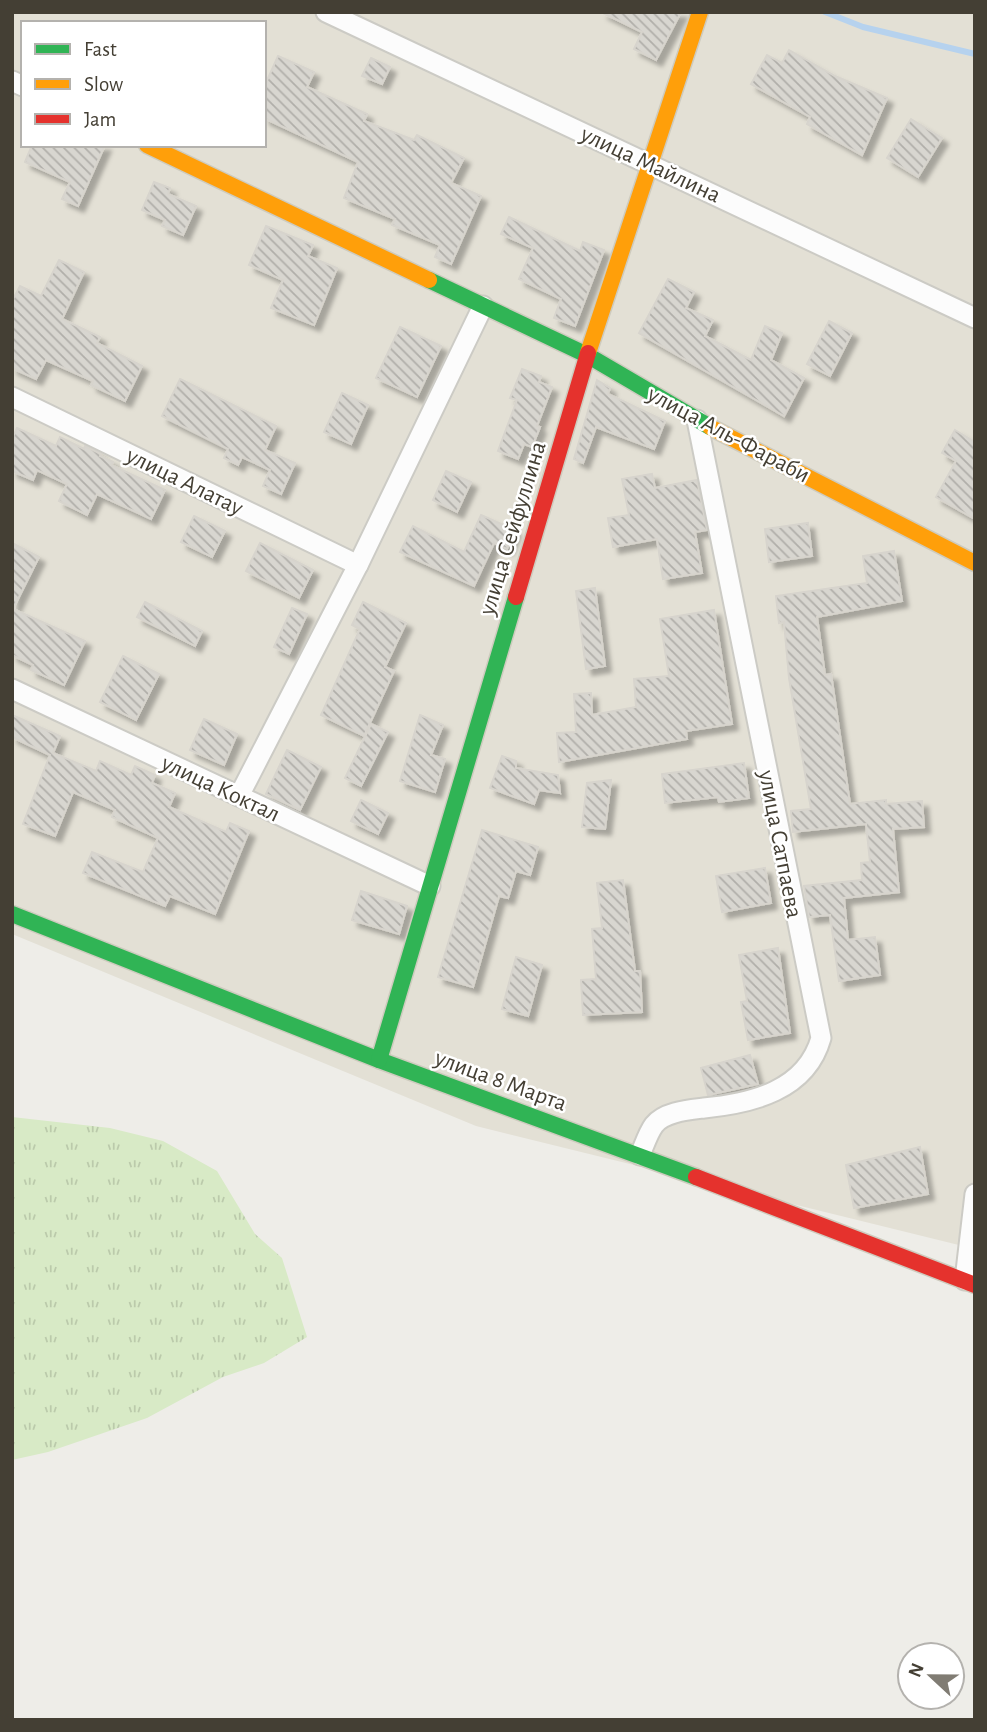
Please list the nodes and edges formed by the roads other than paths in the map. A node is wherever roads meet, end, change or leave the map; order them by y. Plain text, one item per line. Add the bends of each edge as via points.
1 (326, 12) edge
2 (700, 12) edge
3 (151, 147) edge
4 (649, 164) junction
5 (484, 306) junction
6 (975, 318) edge
7 (587, 355) junction
8 (12, 397) edge
9 (697, 420) junction
10 (975, 564) edge
11 (358, 565) junction
12 (12, 689) edge
13 (239, 796) junction
14 (430, 886) junction
15 (12, 914) edge
16 (379, 1060) junction
17 (640, 1155) junction
18 (975, 1194) edge
19 (970, 1283) edge

1 - 4 street, улица Майлина
2 - 4 street, улица Сейфуллина
3 - 5 street, улица Аль-Фараби
4 - 6 street, улица Майлина
4 - 7 street, улица Сейфуллина
5 - 7 street, улица Аль-Фараби
5 - 11 street
7 - 9 street, улица Аль-Фараби
7 - 14 street, улица Сейфуллина
8 - 11 street, улица Алатау
9 - 10 street, улица Аль-Фараби
9 - 17 street, улица Сатпаева via 821,1038 807,1068 784,1088 733,1105 680,1111 654,1124
11 - 13 street
12 - 13 street, улица Коктал
13 - 14 street, улица Коктал
14 - 16 street, улица Сейфуллина
15 - 16 street, улица 8 Марта
16 - 17 street, улица 8 Марта
17 - 19 street, улица 8 Марта
18 - 19 street

